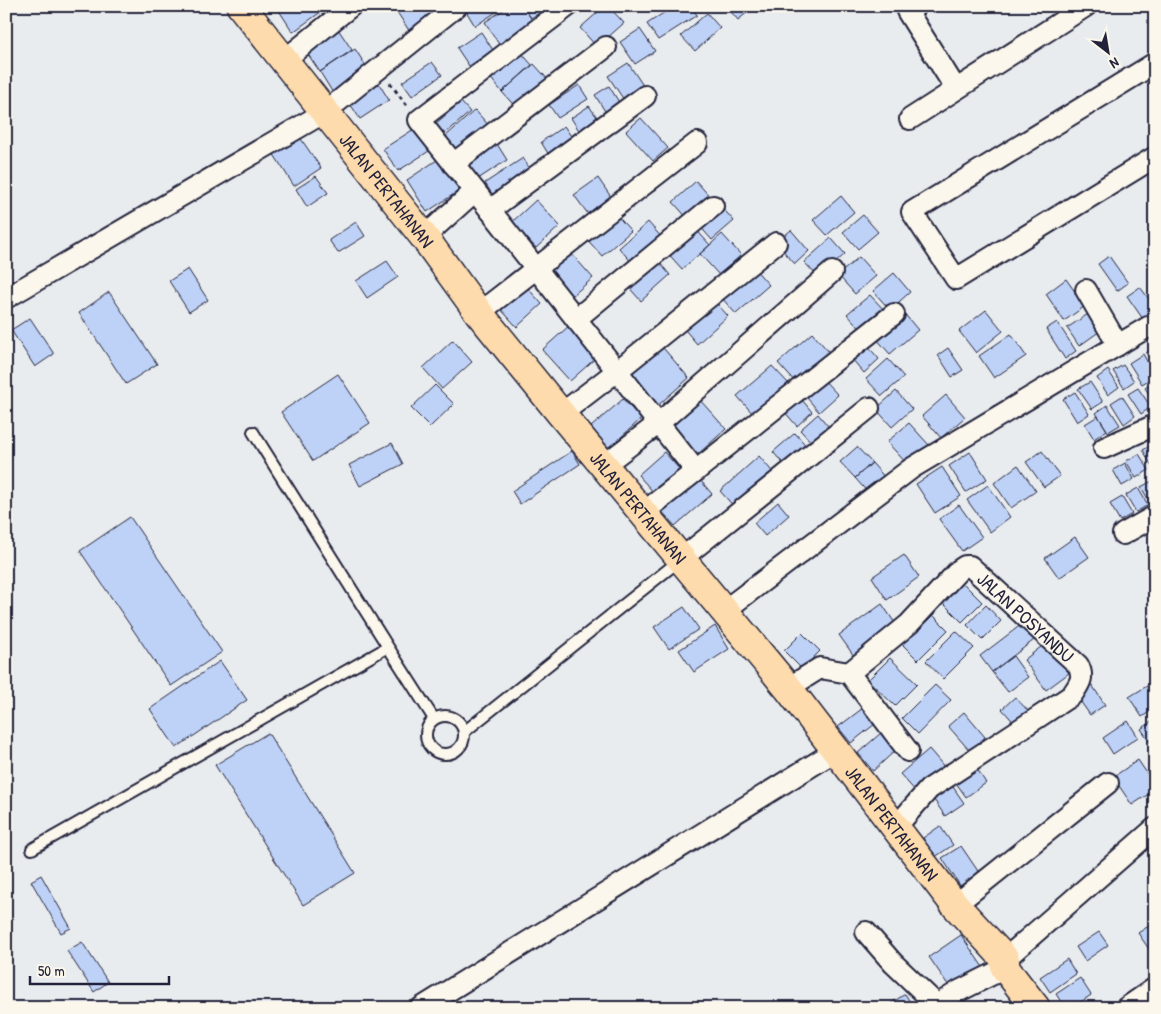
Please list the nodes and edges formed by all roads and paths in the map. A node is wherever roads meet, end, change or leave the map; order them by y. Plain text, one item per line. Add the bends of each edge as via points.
1 (241, 6) edge
2 (351, 6) edge
3 (457, 6) edge
4 (568, 6) edge
5 (916, 6) edge
6 (1086, 6) edge
7 (606, 46) dead end
8 (283, 61) junction
9 (1155, 62) edge
10 (378, 69) junction
11 (956, 89) junction
12 (645, 96) dead end
13 (325, 112) junction
14 (910, 119) dead end
15 (419, 120) junction
16 (697, 143) dead end
17 (1155, 157) edge
18 (453, 164) junction
19 (475, 191) junction
20 (713, 206) dead end
21 (490, 210) junction
22 (424, 237) junction
23 (776, 243) dead end
24 (536, 269) junction
25 (832, 272) dead end
26 (1086, 290) dead end
27 (6, 298) edge
28 (479, 313) junction
29 (894, 314) dead end
30 (576, 319) junction
31 (1155, 328) edge
32 (1118, 345) junction
33 (618, 371) junction
34 (870, 408) dead end
35 (560, 414) junction
36 (659, 423) junction
37 (1155, 425) edge
38 (253, 432) dead end
39 (1104, 448) dead end
40 (604, 465) junction
41 (696, 471) junction
42 (644, 512) junction
43 (1155, 516) edge
44 (1123, 534) dead end
45 (681, 560) junction
46 (725, 610) junction
47 (388, 646) junction
48 (849, 673) junction
49 (788, 688) junction
50 (434, 719) junction
51 (464, 732) junction
52 (837, 750) junction
53 (908, 752) dead end
54 (1108, 783) dead end
55 (895, 828) junction
56 (1155, 828) edge
57 (32, 850) dead end
58 (955, 905) junction
59 (866, 932) dead end
60 (1005, 963) junction
61 (1155, 988) edge
62 (935, 1007) edge
63 (421, 1008) edge
64 (1036, 1008) edge
65 (1126, 1008) edge

1 - 8 main road, JALAN PERTAHANAN
2 - 8 street
3 - 10 street
4 - 15 street
5 - 11 street via 907,11
6 - 11 street
7 - 18 street
8 - 13 main road, JALAN PERTAHANAN
9 - 17 street via 912,212 956,279
10 - 13 street
10 - 15 path
11 - 14 street
12 - 21 street
13 - 22 main road, JALAN PERTAHANAN
13 - 27 street
15 - 18 street
16 - 24 street
18 - 19 street
19 - 21 street
19 - 22 street
20 - 30 street
21 - 24 street
22 - 28 main road, JALAN PERTAHANAN
23 - 33 street
24 - 28 street
24 - 30 street
25 - 36 street
26 - 32 street
28 - 35 main road, JALAN PERTAHANAN
29 - 41 street
30 - 33 street
31 - 32 street via 1148,327
32 - 46 street via 912,468
33 - 35 street
33 - 36 street
34 - 45 street
35 - 40 main road, JALAN PERTAHANAN
36 - 40 street
36 - 41 street
37 - 39 street
38 - 47 lane
40 - 42 main road, JALAN PERTAHANAN
41 - 42 street
42 - 45 main road, JALAN PERTAHANAN
43 - 44 street
45 - 46 main road, JALAN PERTAHANAN
45 - 51 lane
46 - 49 main road, JALAN PERTAHANAN
47 - 50 lane
47 - 57 lane
48 - 49 street via 820,668
48 - 53 street
48 - 55 street, JALAN POSYANDU via 909,624 965,566 970,566 1078,665 1082,673 1080,684 1072,695 929,789
49 - 52 main road, JALAN PERTAHANAN
50 - 51 lane via 441,716 456,719
50 - 51 lane via 426,731 429,746 434,752 448,754 455,751 461,746
52 - 55 main road, JALAN PERTAHANAN
52 - 63 street
54 - 58 street
55 - 58 main road, JALAN PERTAHANAN
56 - 60 street
58 - 60 main road, JALAN PERTAHANAN
59 - 62 street
60 - 62 street
60 - 64 main road, JALAN PERTAHANAN
61 - 65 street

